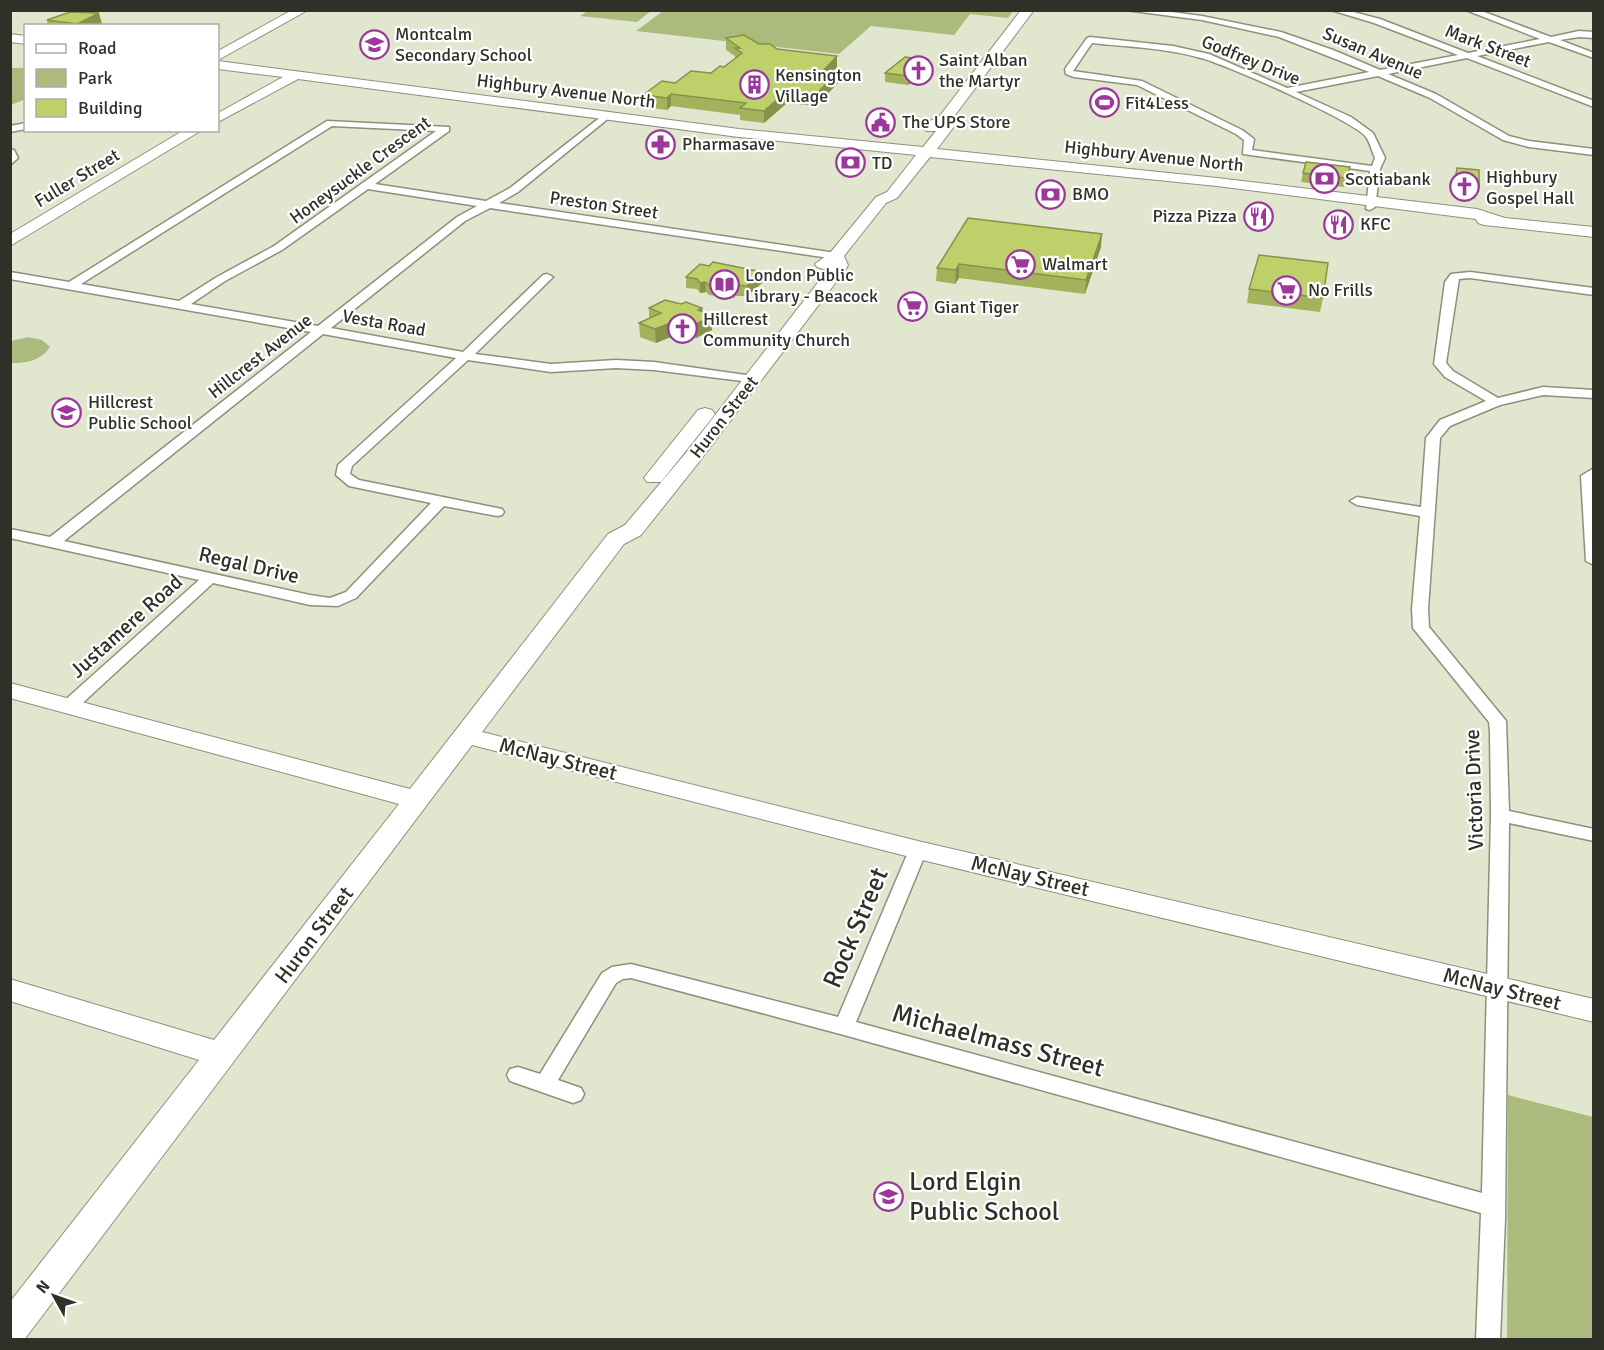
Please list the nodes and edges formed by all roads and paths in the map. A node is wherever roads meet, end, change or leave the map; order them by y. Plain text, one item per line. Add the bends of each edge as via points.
1 (302, 10) edge
2 (1028, 10) edge
3 (1129, 10) edge
4 (1335, 10) edge
5 (1470, 10) edge
6 (1593, 35) edge
7 (1548, 40) junction
8 (219, 55) edge
9 (1467, 56) junction
10 (1593, 56) edge
11 (219, 65) edge
12 (1375, 73) junction
13 (295, 76) junction
14 (1286, 91) junction
15 (1593, 104) edge
16 (607, 115) junction
17 (219, 117) edge
18 (192, 132) edge
19 (10, 152) edge
20 (1593, 152) edge
21 (918, 153) junction
22 (10, 162) edge
23 (1376, 169) junction
24 (366, 186) junction
25 (488, 204) junction
26 (1371, 204) junction
27 (1593, 232) edge
28 (10, 241) edge
29 (836, 256) junction
30 (10, 275) edge
31 (547, 277) dead end
32 (70, 286) junction
33 (1593, 292) edge
34 (181, 305) junction
35 (320, 330) junction
36 (465, 356) junction
37 (743, 378) junction
38 (1593, 394) edge
39 (1496, 402) junction
40 (1593, 472) edge
41 (441, 501) junction
42 (1357, 501) dead end
43 (497, 512) dead end
44 (1428, 513) junction
45 (10, 533) edge
46 (52, 543) junction
47 (1593, 561) edge
48 (210, 578) junction
49 (10, 690) edge
50 (70, 705) junction
51 (467, 736) junction
52 (417, 800) junction
53 (1500, 815) junction
54 (1593, 835) edge
55 (918, 850) junction
56 (1497, 988) junction
57 (10, 990) edge
58 (1593, 1011) edge
59 (844, 1027) junction
60 (223, 1054) junction
61 (519, 1075) dead end
62 (545, 1084) junction
63 (573, 1094) dead end
64 (1493, 1206) junction
65 (10, 1330) edge
66 (1488, 1340) edge

1 - 8 main road
2 - 21 main road, Huron Street via 944,120 949,124
3 - 12 street, Susan Avenue via 1253,28 1310,44
4 - 9 street, Mark Street via 1377,21
5 - 7 street
6 - 7 street
7 - 9 street
7 - 10 street
9 - 12 street
9 - 15 street, Mark Street
11 - 13 main road, Highbury Avenue North
12 - 14 street
12 - 20 street, Susan Avenue via 1433,96 1506,138
13 - 16 main road, Highbury Avenue North
13 - 17 main road
14 - 23 street, Godfrey Drive via 1348,119 1370,135 1380,158
14 - 23 street, Godfrey Drive via 1206,56 1103,40 1090,40 1069,69 1074,74 1139,83 1239,132 1249,139 1247,152
16 - 21 main road, Highbury Avenue North via 819,144
16 - 25 street, Hillcrest Avenue via 514,190
18 - 28 main road, Fuller Street
19 - 22 street
21 - 26 main road, Highbury Avenue North via 1207,181
21 - 29 main road, Huron Street via 892,195 881,200
23 - 26 street, Godfrey Drive
24 - 25 street, Preston Street
24 - 32 street, Honeysuckle Crescent via 446,129 330,123
24 - 34 street, Honeysuckle Crescent via 278,248
25 - 29 street, Preston Street
25 - 35 street, Hillcrest Avenue via 461,219
26 - 27 main road, Highbury Avenue North
29 - 37 main road, Huron Street via 840,265
30 - 32 street, Vesta Road
31 - 36 street
32 - 34 street, Vesta Road
33 - 39 street via 1455,276 1440,364 1449,374
34 - 35 street, Vesta Road
35 - 36 street, Vesta Road
35 - 46 street, Hillcrest Avenue
36 - 37 street, Vesta Road via 531,366 654,366
36 - 41 street via 345,465 344,475 354,483
37 - 51 main road, Huron Street via 633,530 616,539
38 - 39 street, Victoria Drive via 1543,391
39 - 44 street, Victoria Drive via 1445,423 1433,438
40 - 47 street via 1588,476
41 - 43 street
41 - 48 street, Regal Drive via 351,594 332,603
42 - 44 street
44 - 53 street, Victoria Drive via 1421,628 1497,721
45 - 46 street, Regal Drive
46 - 48 street, Regal Drive
48 - 50 street, Justamere Road
49 - 50 main road
50 - 52 main road
51 - 52 main road, Huron Street
51 - 55 main road, McNay Street
52 - 60 main road, Huron Street
53 - 54 street
53 - 56 street, Victoria Drive
55 - 56 main road, McNay Street
55 - 59 street, Rock Street
56 - 58 main road, McNay Street
56 - 64 street, Victoria Drive
57 - 60 main road
59 - 62 street, Michaelmass Street via 649,974 619,972 609,978
59 - 64 street, Michaelmass Street
60 - 65 main road, Huron Street
61 - 62 street
62 - 63 street
64 - 66 street, Victoria Drive

